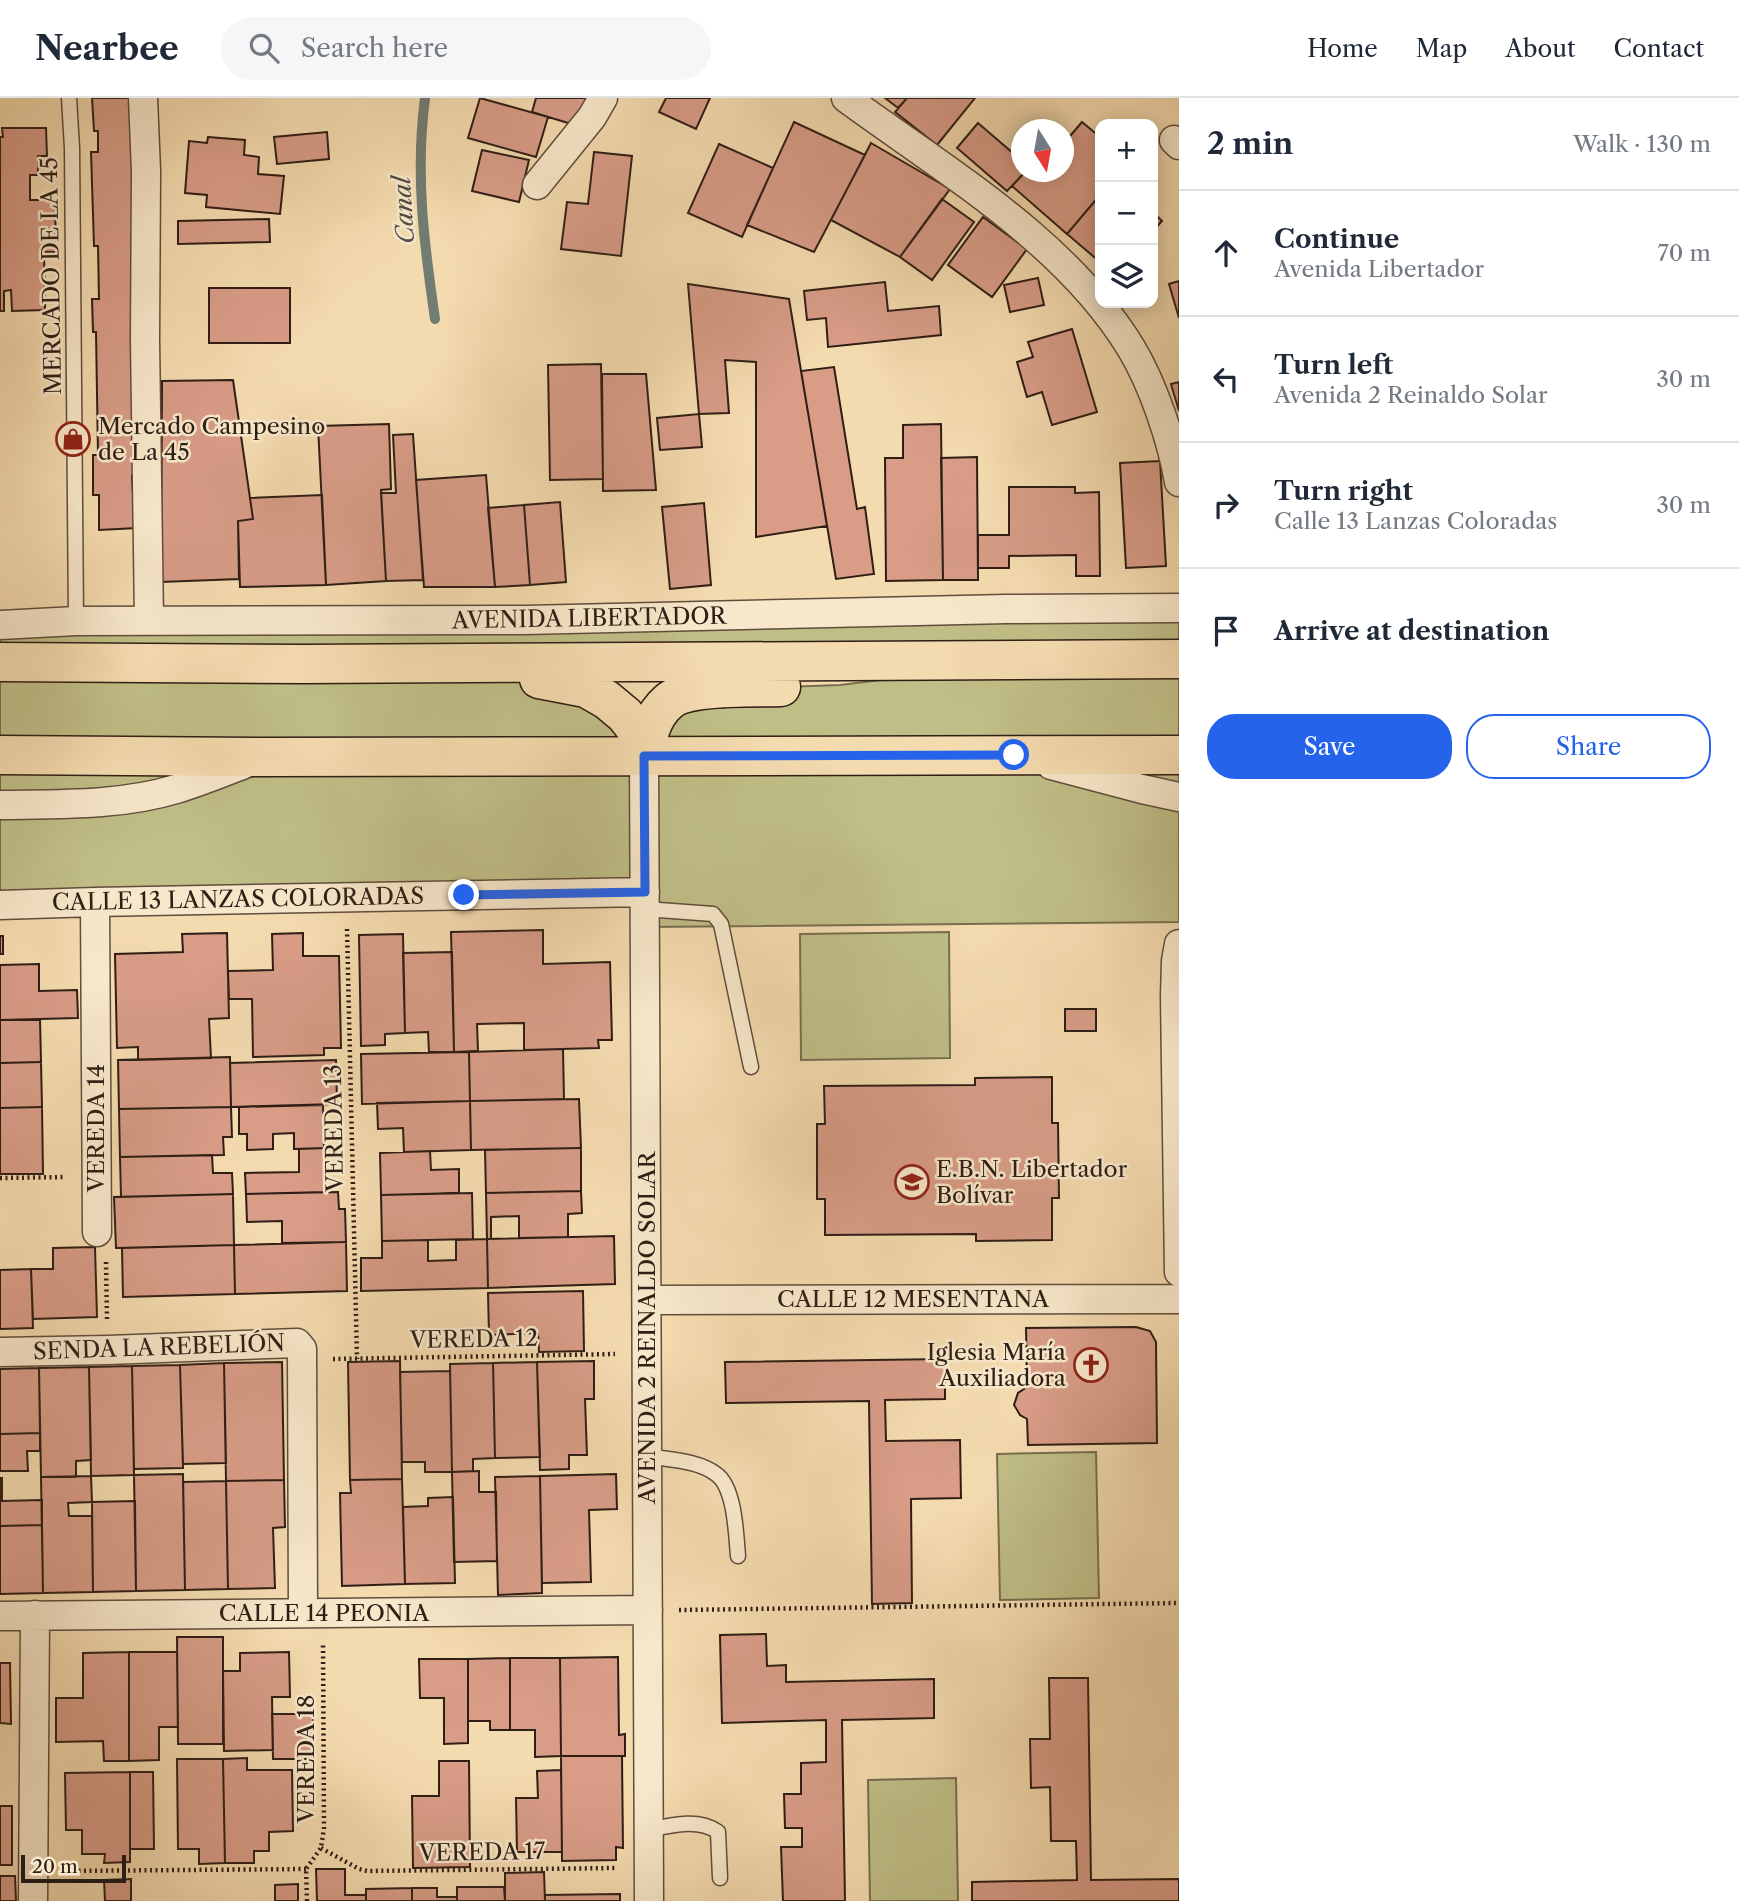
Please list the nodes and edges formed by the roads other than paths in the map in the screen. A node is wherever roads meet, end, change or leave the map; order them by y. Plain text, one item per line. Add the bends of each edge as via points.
1 (69, 98) edge
2 (143, 98) edge
3 (603, 98) edge
4 (846, 98) edge
5 (537, 185) dead end
6 (1179, 482) edge
7 (1179, 608) edge
8 (76, 621) junction
9 (149, 621) junction
10 (0, 625) edge
11 (1179, 659) edge
12 (961, 661) junction
13 (0, 662) edge
14 (438, 664) junction
15 (0, 755) edge
16 (1014, 755) junction
17 (1179, 755) edge
18 (644, 756) junction
19 (265, 757) junction
20 (1179, 797) edge
21 (0, 805) edge
22 (645, 901) junction
23 (95, 902) junction
24 (0, 905) edge
25 (1179, 944) edge
26 (751, 1067) dead end
27 (97, 1233) road end
28 (1179, 1272) edge
29 (1179, 1299) edge
30 (647, 1300) junction
31 (0, 1352) edge
32 (648, 1456) junction
33 (738, 1556) dead end
34 (648, 1610) junction
35 (313, 1613) junction
36 (35, 1615) junction
37 (0, 1616) edge
38 (649, 1829) junction
39 (720, 1878) dead end
40 (33, 1901) edge
41 (649, 1901) edge

1 - 8 lane, MERCADO DE LA 45
2 - 9 street
3 - 5 street
4 - 6 street via 1005,214 1082,283 1133,350 1153,394
7 - 9 street, AVENIDA LIBERTADOR via 525,620
8 - 9 street, AVENIDA LIBERTADOR
8 - 10 street, AVENIDA LIBERTADOR
11 - 12 main road, AVENIDA LIBERTADOR
12 - 14 main road, AVENIDA LIBERTADOR
12 - 18 main road via 897,678 840,685 695,690 670,699 656,716
13 - 14 main road, AVENIDA LIBERTADOR
14 - 18 main road via 586,688 625,715 636,729
15 - 19 main road
16 - 17 main road
16 - 18 main road
16 - 20 street
18 - 19 main road
18 - 22 street, AVENIDA 2 REINALDO SOLAR
19 - 21 street via 175,789 125,799
22 - 23 street, CALLE 13 LANZAS COLORADAS via 346,897
22 - 26 lane via 713,914 721,924
22 - 30 street, AVENIDA 2 REINALDO SOLAR
23 - 24 street, CALLE 13 LANZAS COLORADAS
23 - 27 street, VEREDA 14
25 - 28 street via 1175,997
29 - 30 street, CALLE 12 MESENTANA
30 - 32 street, AVENIDA 2 REINALDO SOLAR
31 - 35 street, SENDA LA REBELIÓN via 297,1343 302,1349
32 - 33 lane via 697,1465 717,1474 733,1508
32 - 34 street, AVENIDA 2 REINALDO SOLAR
34 - 35 street, CALLE 14 PEONIA
34 - 38 street, AVENIDA 2 REINALDO SOLAR
35 - 36 street, CALLE 14 PEONIA
36 - 37 street, CALLE 14 PEONIA
36 - 40 street
38 - 39 lane via 678,1824 710,1826 718,1832
38 - 41 street, AVENIDA 2 REINALDO SOLAR

